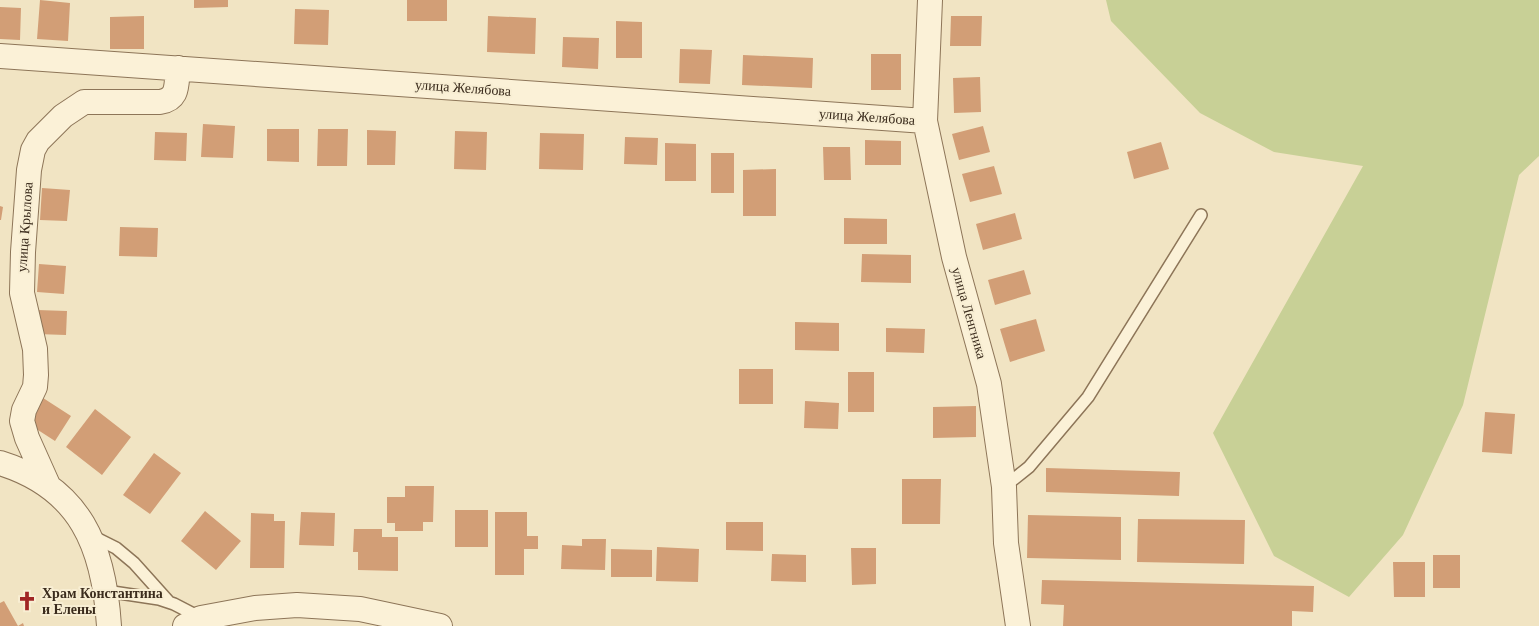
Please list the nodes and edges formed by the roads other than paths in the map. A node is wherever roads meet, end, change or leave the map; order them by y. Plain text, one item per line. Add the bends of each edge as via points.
1 (930, 0) edge
2 (0, 56) edge
3 (178, 68) junction
4 (926, 121) junction
5 (1201, 215) dead end
6 (0, 463) edge
7 (48, 485) junction
8 (1004, 487) junction
9 (88, 533) junction
10 (106, 591) junction
11 (169, 602) junction
12 (193, 622) edge
13 (109, 626) edge
14 (440, 626) edge
15 (1018, 626) edge

1 - 4 street, улица Ленгника
2 - 3 street, улица Желябова
3 - 4 street, улица Желябова
3 - 7 street, улица Крылова via 174,94 169,100 84,102 63,116 32,150 22,294 35,349 36,375 35,388 22,421
4 - 8 street, улица Ленгника via 954,258 989,384
5 - 8 lane via 1088,396 1029,467
6 - 7 street
7 - 9 street via 66,501
8 - 15 street, улица Ленгника via 1006,543
9 - 10 street
9 - 11 lane via 134,562
10 - 11 lane
10 - 13 street
11 - 12 lane
12 - 14 street via 255,608 297,605 360,609

